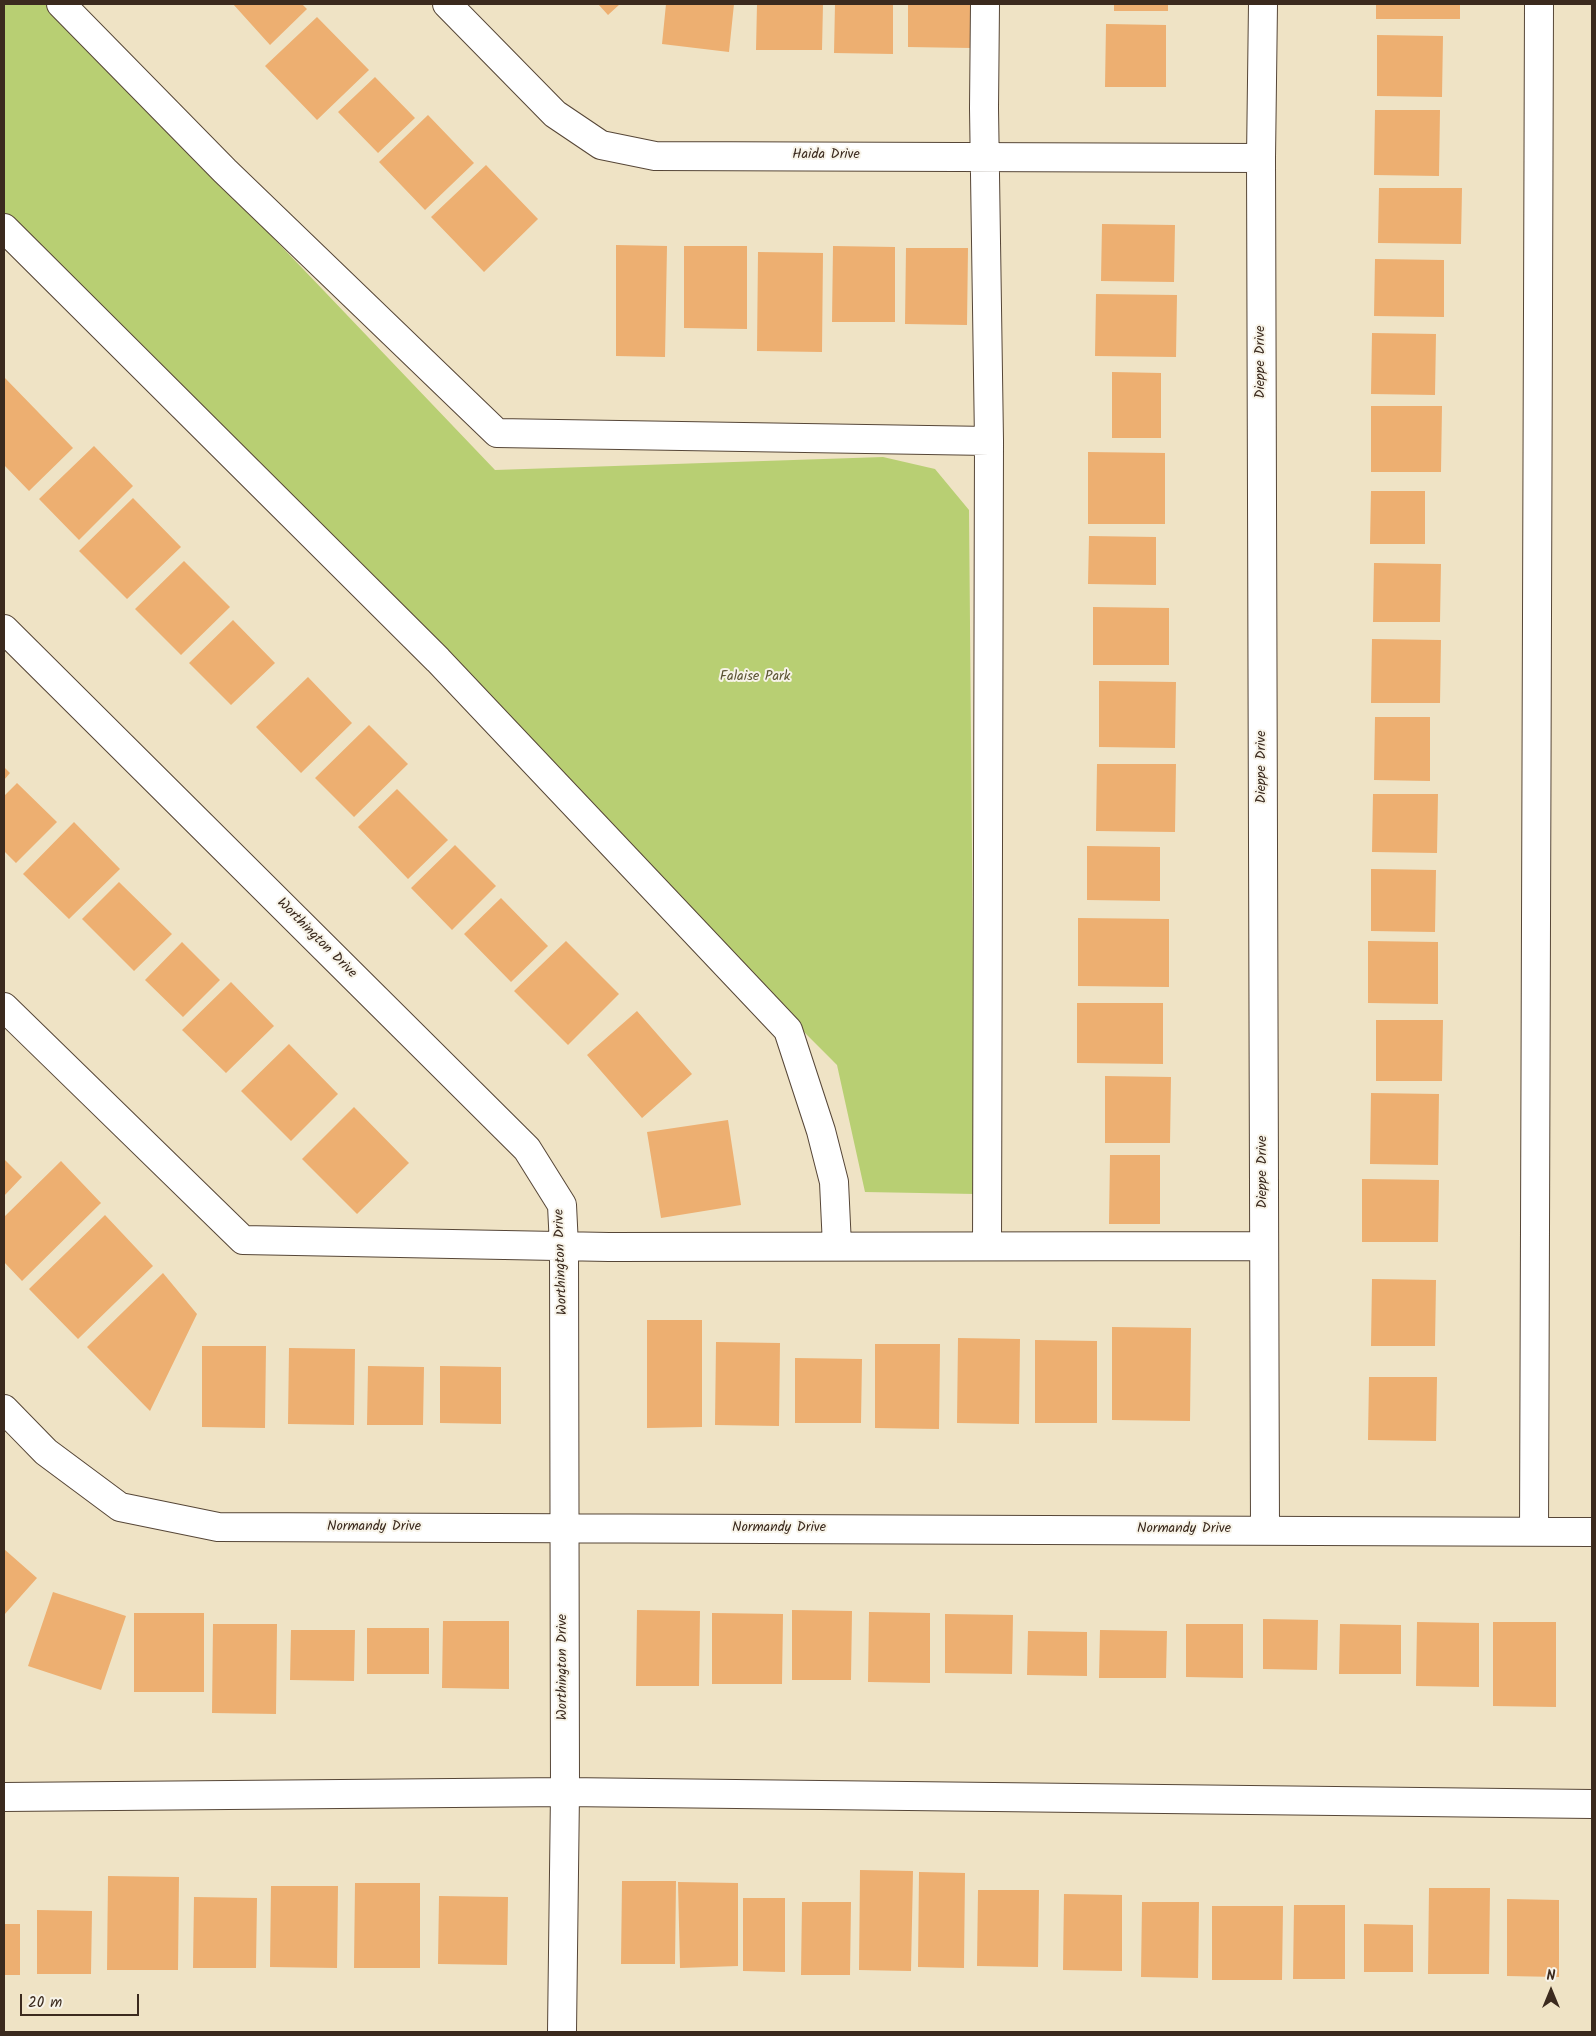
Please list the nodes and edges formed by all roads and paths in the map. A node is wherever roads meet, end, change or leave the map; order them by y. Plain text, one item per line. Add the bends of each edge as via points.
1 (61, 4) edge
2 (446, 4) edge
3 (985, 4) edge
4 (1263, 4) edge
5 (1539, 4) edge
6 (985, 156) junction
7 (1261, 158) junction
8 (4, 228) edge
9 (989, 441) junction
10 (4, 629) edge
11 (4, 1007) edge
12 (564, 1246) junction
13 (837, 1246) junction
14 (987, 1246) junction
15 (1264, 1246) junction
16 (4, 1410) edge
17 (564, 1528) junction
18 (1266, 1530) junction
19 (1534, 1531) junction
20 (1592, 1532) edge
21 (565, 1792) junction
22 (4, 1798) edge
23 (1592, 1804) edge
24 (562, 2032) edge

1 - 9 street via 225,171 497,433
2 - 6 street, Haida Drive via 556,114 601,145 654,156
3 - 6 street
4 - 7 street, Dieppe Drive
5 - 19 street
6 - 7 street, Haida Drive
6 - 9 street
7 - 15 street, Dieppe Drive
8 - 13 street via 438,660 788,1030 834,1182
9 - 14 street
10 - 12 street, Worthington Drive via 527,1149 562,1206
11 - 12 street via 243,1240
12 - 13 street
12 - 17 street, Worthington Drive
13 - 14 street
14 - 15 street
15 - 18 street, Dieppe Drive
16 - 17 street, Normandy Drive via 46,1452 120,1507 218,1527
17 - 18 street, Normandy Drive
17 - 21 street, Worthington Drive
18 - 19 street, Normandy Drive
19 - 20 street, Normandy Drive
21 - 22 street
21 - 23 street
21 - 24 street, Worthington Drive

